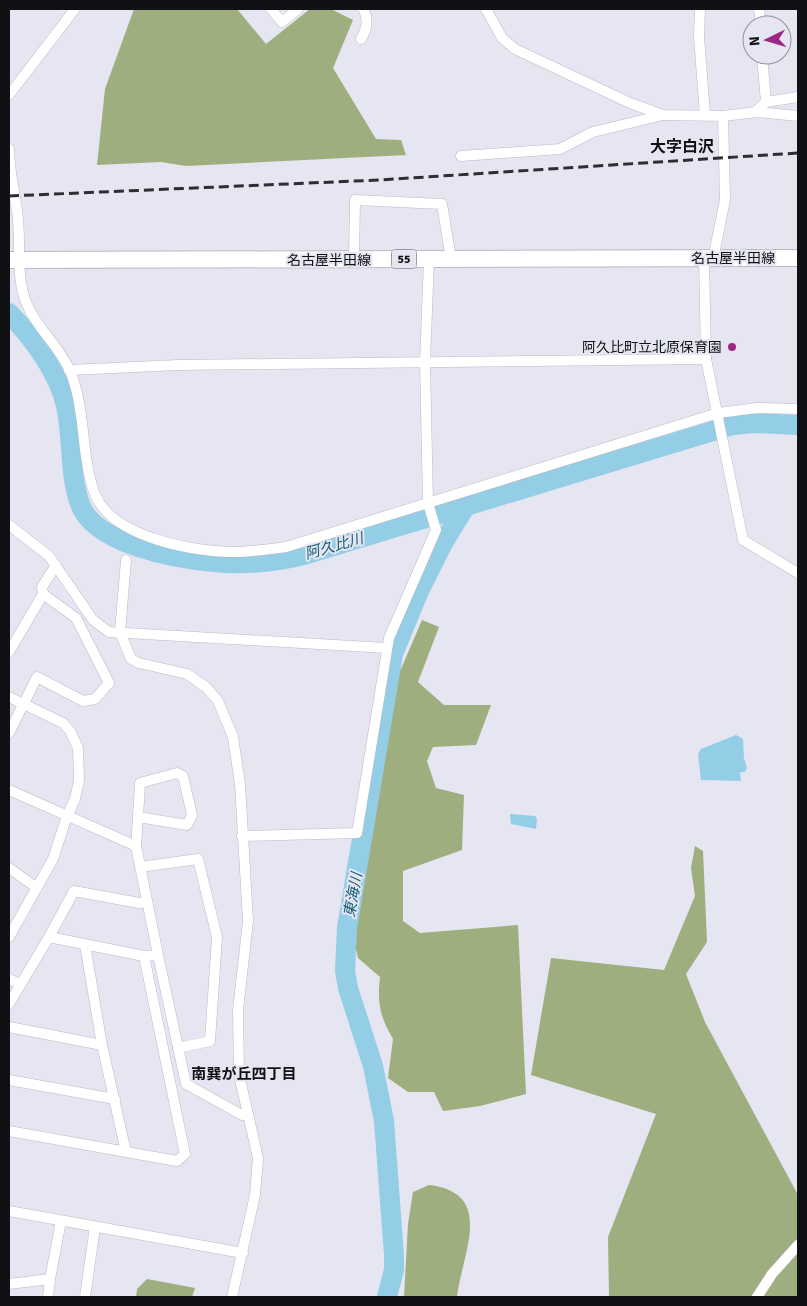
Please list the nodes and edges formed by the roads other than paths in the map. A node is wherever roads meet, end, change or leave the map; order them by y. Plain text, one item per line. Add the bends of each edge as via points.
1 (75, 9) edge
2 (271, 9) edge
3 (298, 9) edge
4 (363, 9) edge
5 (486, 9) edge
6 (700, 9) edge
7 (361, 39) dead end
8 (763, 65) edge
9 (9, 95) edge
10 (798, 97) edge
11 (766, 102) junction
12 (756, 112) junction
13 (663, 114) junction
14 (705, 115) junction
15 (723, 116) junction
16 (798, 116) edge
17 (9, 149) edge
18 (461, 156) dead end
19 (10, 180) edge
20 (709, 258) junction
21 (798, 258) edge
22 (14, 259) edge
23 (429, 259) junction
24 (451, 259) junction
25 (354, 260) junction
26 (706, 358) junction
27 (425, 362) junction
28 (70, 370) junction
29 (798, 408) edge
30 (718, 413) junction
31 (428, 503) junction
32 (9, 525) edge
33 (126, 560) dead end
34 (56, 565) junction
35 (798, 573) edge
36 (43, 594) junction
37 (120, 632) junction
38 (387, 648) junction
39 (9, 652) edge
40 (9, 697) edge
41 (23, 703) junction
42 (9, 733) edge
43 (9, 790) edge
44 (67, 816) junction
45 (138, 817) junction
46 (242, 836) junction
47 (136, 846) junction
48 (140, 867) junction
49 (9, 868) edge
50 (37, 888) junction
51 (148, 902) junction
52 (9, 937) edge
53 (49, 937) junction
54 (85, 945) junction
55 (158, 955) junction
56 (144, 956) junction
57 (9, 978) edge
58 (20, 984) junction
59 (9, 1004) edge
60 (9, 1027) edge
61 (102, 1045) junction
62 (178, 1048) junction
63 (9, 1080) edge
64 (114, 1100) junction
65 (248, 1114) junction
66 (9, 1132) edge
67 (126, 1152) junction
68 (9, 1211) edge
69 (60, 1221) junction
70 (95, 1227) junction
71 (798, 1245) edge
72 (243, 1254) junction
73 (50, 1279) junction
74 (9, 1284) edge
75 (48, 1297) edge
76 (85, 1297) edge
77 (232, 1297) edge
78 (757, 1297) edge

1 - 9 street
2 - 3 street via 282,22
4 - 7 street via 366,31
5 - 13 street via 502,38 515,50 630,103
6 - 14 street
8 - 11 street
10 - 11 street
11 - 12 street
12 - 15 street
12 - 16 street
13 - 14 street
13 - 18 street via 592,132 560,149
14 - 15 street
15 - 20 street via 725,200
17 - 19 street
19 - 22 street via 18,218
20 - 21 main road, 名古屋半田線 / 55
20 - 24 main road, 名古屋半田線 / 55
20 - 26 street
22 - 25 main road, 名古屋半田線 / 55
22 - 28 street via 29,309
23 - 24 main road, 名古屋半田線 / 55
23 - 25 main road, 名古屋半田線 / 55
23 - 27 street
24 - 25 street via 442,204 355,200
26 - 27 street
26 - 30 street
27 - 28 street via 178,365
27 - 31 street
28 - 31 street via 83,419 94,493 102,508 122,526 169,542 240,552 308,540
29 - 30 street via 765,407
30 - 31 street
30 - 35 street via 743,540
31 - 38 street via 436,530
32 - 34 street via 38,545
33 - 37 street
34 - 36 street via 42,587
34 - 37 street via 93,620 109,632
36 - 39 street
36 - 41 street via 76,618 109,683 95,699 83,702 36,677
37 - 38 street
37 - 46 street via 131,659 187,674 218,701 233,737 240,784
38 - 46 street via 357,832
40 - 41 street
41 - 42 street
41 - 44 street via 63,723 75,739 79,780
43 - 44 street
44 - 47 street
44 - 50 street via 53,859
45 - 45 street via 187,824 192,815 183,776 177,773 140,784
45 - 47 street
46 - 65 street via 248,921 238,1010 239,1075
47 - 48 street
48 - 51 street
48 - 62 street via 198,859 216,937 210,1041
49 - 50 street
50 - 52 street
51 - 53 street via 74,891
51 - 55 street
53 - 54 street
53 - 58 street
54 - 56 street
54 - 61 street
55 - 56 street
55 - 62 street
56 - 67 street via 185,1154 177,1162
57 - 58 street
58 - 59 street
60 - 61 street
61 - 64 street
62 - 65 street via 186,1084 242,1115
63 - 64 street
64 - 67 street
65 - 72 street via 258,1158 255,1195
66 - 67 street
68 - 69 street
69 - 70 street
69 - 73 street
70 - 72 street
70 - 76 street
71 - 78 street
72 - 77 street
73 - 74 street
73 - 75 street

